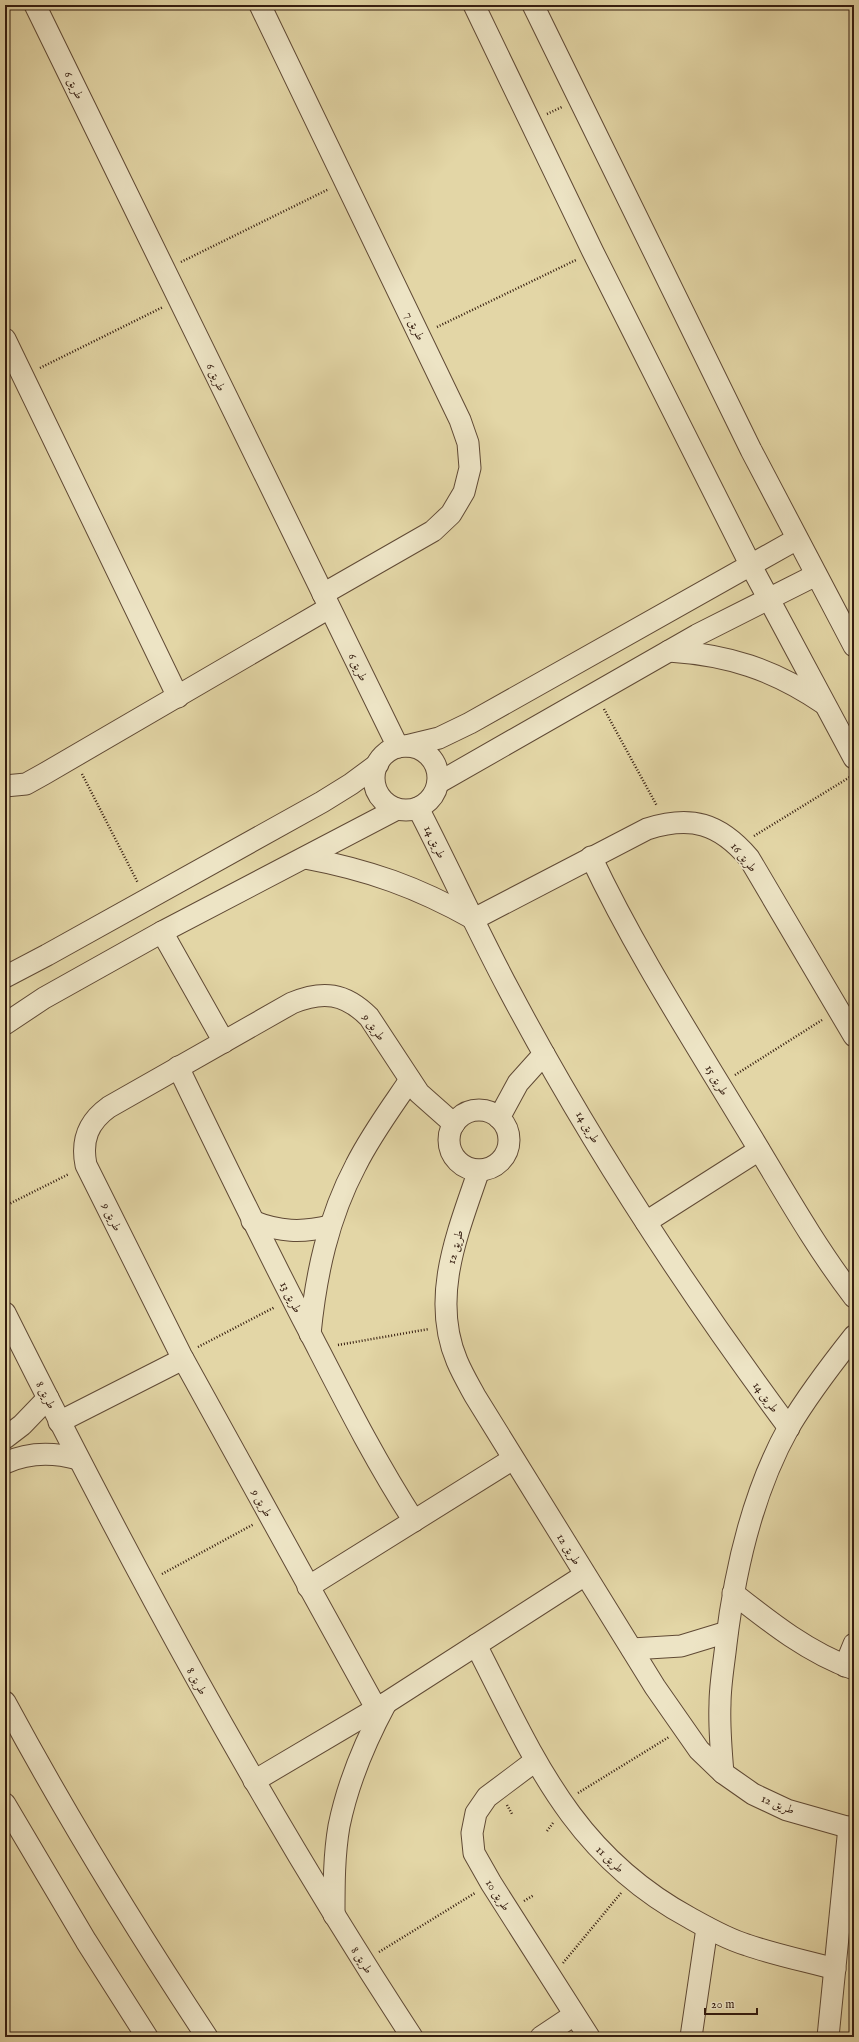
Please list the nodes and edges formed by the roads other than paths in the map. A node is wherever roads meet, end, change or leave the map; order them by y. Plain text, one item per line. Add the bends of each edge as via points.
1 (35, 5) edge
2 (260, 5) edge
3 (474, 5) edge
4 (533, 5) edge
5 (5, 340) edge
6 (797, 539) junction
7 (750, 564) junction
8 (816, 575) junction
9 (768, 598) junction
10 (326, 601) junction
11 (854, 646) edge
12 (669, 651) junction
13 (178, 697) junction
14 (826, 704) junction
15 (402, 747) junction
16 (854, 758) edge
17 (378, 764) junction
18 (438, 783) junction
19 (5, 786) edge
20 (418, 808) junction
21 (397, 809) junction
22 (591, 857) junction
23 (305, 858) junction
24 (474, 919) junction
25 (162, 932) junction
26 (5, 977) edge
27 (5, 1024) edge
28 (854, 1036) edge
29 (224, 1042) junction
30 (544, 1054) junction
31 (178, 1067) junction
32 (410, 1080) junction
33 (500, 1118) junction
34 (454, 1124) junction
35 (759, 1150) junction
36 (479, 1170) junction
37 (252, 1221) junction
38 (646, 1222) junction
39 (330, 1226) junction
40 (854, 1297) edge
41 (5, 1313) edge
42 (854, 1336) edge
43 (314, 1341) junction
44 (182, 1357) junction
45 (48, 1398) junction
46 (59, 1422) junction
47 (789, 1428) junction
48 (5, 1438) edge
49 (78, 1459) junction
50 (512, 1459) junction
51 (5, 1464) edge
52 (414, 1521) junction
53 (585, 1575) junction
54 (308, 1587) junction
55 (733, 1594) junction
56 (727, 1632) junction
57 (854, 1644) edge
58 (476, 1645) junction
59 (632, 1649) junction
60 (850, 1668) edge
61 (5, 1702) edge
62 (381, 1705) junction
63 (535, 1761) junction
64 (723, 1773) junction
65 (254, 1781) junction
66 (5, 1804) edge
67 (851, 1828) edge
68 (334, 1915) junction
69 (706, 1928) junction
70 (835, 1969) junction
71 (574, 2015) junction
72 (147, 2037) edge
73 (206, 2037) edge
74 (412, 2037) edge
75 (541, 2037) edge
76 (589, 2037) edge
77 (691, 2037) edge
78 (828, 2037) edge

1 - 10 street, طريق 6
2 - 10 street, طريق 7 via 460,420 468,443 470,468 464,492 451,514 433,531
3 - 7 street via 593,252
4 - 6 street
5 - 13 street
6 - 7 street
6 - 8 street
7 - 9 street
7 - 15 street via 470,723 439,738
8 - 9 street
8 - 11 street
9 - 12 street
9 - 14 street
10 - 13 street, طريق 7
10 - 15 street, طريق 6
12 - 14 street via 704,654 752,665 790,682
12 - 18 street
13 - 19 street, طريق 7 via 26,784
14 - 16 street
15 - 17 street via 390,751
15 - 18 street via 421,750 428,754 436,767
17 - 21 street via 375,779 379,794
17 - 26 street via 327,799
18 - 20 street via 432,798
20 - 21 street
20 - 24 street, طريق 14
21 - 23 street
22 - 24 street, طريق 16
22 - 28 street, طريق 16 via 666,822 683,821 703,825 722,833 738,846 757,872
22 - 35 street, طريق 15 via 636,947
23 - 24 street via 382,876 442,901
23 - 25 street
24 - 30 street, طريق 14
25 - 27 street via 44,998
25 - 29 street
29 - 31 street, طريق 9
29 - 32 street, طريق 9 via 305,998 333,996 359,1007 369,1017
30 - 33 street via 518,1083
30 - 38 street, طريق 14
31 - 37 street, طريق 13
31 - 44 street, طريق 9 via 98,1115 84,1138 83,1152 86,1165
32 - 34 street, طريق 9 via 430,1104
32 - 39 street via 372,1135 356,1164
33 - 34 street via 491,1112 470,1111
33 - 36 street via 507,1131 508,1146 504,1156 498,1163
34 - 36 street via 449,1141 455,1158 466,1167
35 - 38 street
35 - 40 street, طريق 15
36 - 50 street, طريق 12 via 450,1258 445,1292 447,1326 457,1361
37 - 39 street via 267,1227 298,1232
37 - 43 street, طريق 13
38 - 47 street, طريق 14 via 715,1326
39 - 43 street via 320,1262
41 - 45 street, طريق 8
42 - 47 street via 812,1391
43 - 52 street, طريق 13 via 379,1464
44 - 46 street
44 - 54 street, طريق 9
45 - 46 street, طريق 8
45 - 48 street via 22,1425
46 - 49 street, طريق 8
47 - 55 street via 754,1508
49 - 51 street via 66,1455 40,1454 28,1455
49 - 65 street, طريق 8 via 144,1584
50 - 52 street
50 - 53 street, طريق 12
52 - 54 street
53 - 58 street
53 - 59 street, طريق 12
54 - 62 street, طريق 9
55 - 56 street
55 - 60 street via 792,1638
56 - 59 street via 681,1646
56 - 64 street via 720,1702
57 - 60 street
58 - 62 street
58 - 63 street, طريق 11
59 - 64 street, طريق 12 via 699,1750
61 - 73 street via 127,1913
62 - 65 street
62 - 68 street via 350,1783 339,1826 334,1871
63 - 69 street, طريق 11 via 561,1803 592,1842 632,1881
63 - 71 street, طريق 10 via 487,1797 476,1813 472,1833 474,1853
64 - 67 street, طريق 12 via 753,1794 787,1810
65 - 68 street, طريق 8
66 - 72 street via 86,1941
67 - 70 street
68 - 74 street, طريق 8
69 - 70 street, طريق 11 via 747,1945
69 - 77 street
70 - 78 street
71 - 75 street
71 - 76 street, طريق 10

